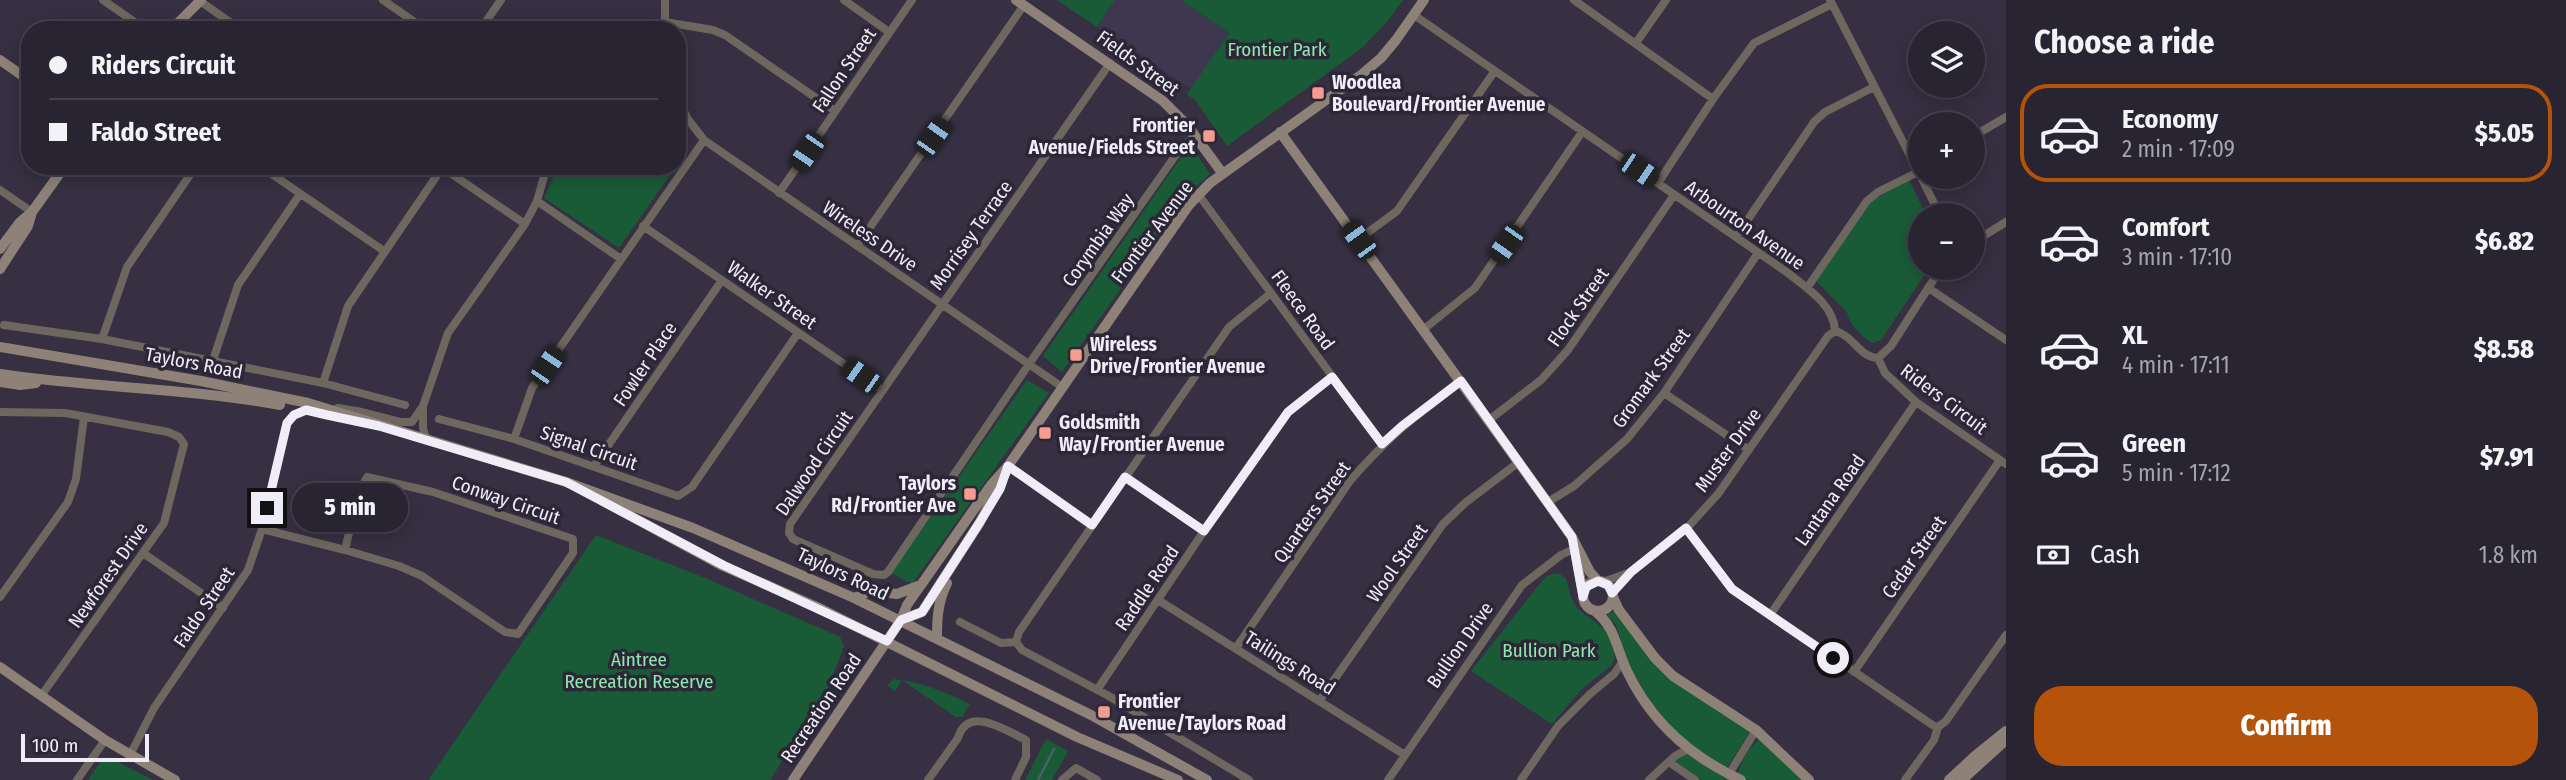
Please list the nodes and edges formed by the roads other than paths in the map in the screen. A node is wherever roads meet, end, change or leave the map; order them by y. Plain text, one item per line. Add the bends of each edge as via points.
1 (103, 0) edge
2 (383, 0) edge
3 (501, 0) edge
4 (665, 0) edge
5 (844, 0) edge
6 (912, 0) edge
7 (1424, 0) edge
8 (1574, 0) edge
9 (1666, 0) edge
10 (201, 1) edge
11 (1831, 2) edge
12 (1020, 3) edge
13 (1414, 15) junction
14 (133, 21) edge
15 (180, 21) edge
16 (229, 21) edge
17 (413, 21) edge
18 (486, 21) edge
19 (665, 21) edge
20 (686, 28) edge
21 (889, 32) junction
22 (1636, 43) junction
23 (0, 60) edge
24 (1110, 63) junction
25 (1494, 72) junction
26 (21, 75) edge
27 (1874, 87) junction
28 (1713, 99) junction
29 (835, 111) junction
30 (686, 116) edge
31 (2006, 117) edge
32 (1985, 129) edge
33 (1280, 132) junction
34 (1582, 132) junction
35 (1195, 136) junction
36 (704, 141) junction
37 (1908, 151) edge
38 (686, 166) edge
39 (1223, 174) junction
40 (59, 175) edge
41 (190, 175) edge
42 (273, 175) edge
43 (436, 175) edge
44 (453, 175) edge
45 (544, 175) edge
46 (680, 175) edge
47 (1908, 177) edge
48 (1658, 183) junction
49 (0, 190) edge
50 (779, 193) junction
51 (300, 194) junction
52 (1198, 194) junction
53 (1674, 195) junction
54 (537, 201) junction
55 (32, 212) junction
56 (2006, 222) edge
57 (525, 224) junction
58 (643, 226) junction
59 (1985, 235) edge
60 (1736, 237) junction
61 (1359, 240) junction
62 (858, 246) junction
63 (0, 249) edge
64 (384, 251) junction
65 (1758, 253) junction
66 (621, 259) junction
67 (0, 269) edge
68 (722, 280) junction
69 (1935, 280) edge
70 (1807, 288) junction
71 (1930, 289) junction
72 (1271, 293) junction
73 (941, 304) junction
74 (4, 325) dead end
75 (1424, 329) junction
76 (1835, 331) junction
77 (798, 333) junction
78 (102, 339) junction
79 (2006, 340) edge
80 (0, 347) edge
81 (1878, 358) junction
82 (213, 360) junction
83 (1029, 364) junction
84 (0, 374) edge
85 (1332, 377) junction
86 (1461, 381) junction
87 (0, 382) edge
88 (53, 382) junction
89 (323, 383) junction
90 (1062, 387) junction
91 (882, 390) junction
92 (1664, 393) junction
93 (1916, 402) junction
94 (280, 405) junction
95 (405, 405) dead end
96 (423, 406) junction
97 (307, 407) junction
98 (0, 412) edge
99 (84, 417) junction
100 (439, 419) dead end
101 (1489, 420) junction
102 (287, 423) junction
103 (426, 439) junction
104 (514, 439) junction
105 (1382, 444) junction
106 (1749, 450) junction
107 (1519, 462) junction
108 (2003, 462) edge
109 (594, 466) junction
110 (1008, 466) junction
111 (1125, 477) junction
112 (566, 482) junction
113 (1548, 502) junction
114 (1092, 525) junction
115 (1686, 528) junction
116 (262, 529) junction
117 (1204, 531) junction
118 (1576, 548) junction
119 (345, 550) junction
120 (143, 553) junction
121 (959, 555) junction
122 (1631, 572) junction
123 (1601, 582) junction
124 (921, 585) junction
125 (1613, 595) junction
126 (0, 597) edge
127 (1583, 597) junction
128 (854, 598) junction
129 (1158, 600) junction
130 (223, 608) junction
131 (1595, 611) junction
132 (1770, 615) junction
133 (901, 620) junction
134 (960, 622) dead end
135 (2006, 635) edge
136 (937, 637) junction
137 (887, 641) junction
138 (1016, 642) junction
139 (1236, 648) junction
140 (1623, 661) junction
141 (0, 667) edge
142 (1854, 672) junction
143 (1614, 674) junction
144 (1629, 674) junction
145 (1097, 690) junction
146 (41, 696) junction
147 (1320, 700) junction
148 (1938, 727) junction
149 (1756, 730) junction
150 (2006, 731) edge
151 (105, 740) junction
152 (2006, 740) edge
153 (1684, 746) junction
154 (130, 755) junction
155 (1405, 755) junction
156 (1672, 759) junction
157 (1729, 774) junction
158 (77, 780) edge
159 (175, 780) edge
160 (793, 780) edge
161 (928, 780) edge
162 (1015, 780) edge
163 (1062, 780) edge
164 (1097, 780) edge
165 (1178, 780) edge
166 (1206, 780) edge
167 (1249, 780) edge
168 (1388, 780) edge
169 (1521, 780) edge
170 (1649, 780) edge
171 (1695, 780) edge
172 (1741, 780) edge
173 (1809, 780) edge
174 (1905, 780) edge
175 (1949, 780) edge
176 (1962, 780) edge

1 - 14 street
2 - 17 street
3 - 18 street
4 - 19 street
5 - 21 street
6 - 21 street, Fallon Street
7 - 13 street, Frontier Avenue
8 - 22 street
9 - 22 street
10 - 15 street
10 - 16 street
11 - 27 street
11 - 28 street via 1754,43
12 - 24 street, Fields Street
12 - 62 street
13 - 25 street, Arbourton Avenue
13 - 33 street, Frontier Avenue via 1381,58
20 - 29 street via 725,35
21 - 29 street, Fallon Street
22 - 28 street
23 - 26 street
24 - 35 street, Fields Street via 1163,101
24 - 73 street, Morrisey Terrace
25 - 34 street, Arbourton Avenue
25 - 61 street via 1397,211
27 - 37 street
27 - 60 street via 1814,122
28 - 48 street
29 - 50 street, Fallon Street
30 - 36 street, Wireless Drive
31 - 32 street
33 - 39 street, Frontier Avenue
33 - 61 street
34 - 48 street, Arbourton Avenue
34 - 75 street via 1475,288
35 - 39 street, Fields Street
35 - 83 street, Corymbia Way via 1180,149
36 - 38 street, Signal Circuit
36 - 50 street, Wireless Drive
39 - 52 street, Frontier Avenue
40 - 55 street
41 - 78 street via 127,267
42 - 51 street
43 - 64 street
44 - 57 street
45 - 54 street
46 - 58 street, Signal Circuit
47 - 70 street via 1867,201
48 - 53 street, Arbourton Avenue
49 - 55 street
50 - 62 street, Wireless Drive
51 - 64 street
51 - 82 street via 238,285
52 - 72 street, Fleece Road
52 - 90 street, Frontier Avenue
53 - 60 street, Arbourton Avenue
53 - 101 street, Flock Street via 1568,350 1541,380
54 - 57 street
54 - 66 street
55 - 63 street
55 - 67 street
56 - 59 street
57 - 96 street via 453,325
58 - 66 street, Signal Circuit
58 - 68 street, Walker Street
60 - 65 street, Arbourton Avenue
61 - 75 street
62 - 73 street, Wireless Drive
64 - 89 street via 348,306
65 - 70 street, Arbourton Avenue
65 - 92 street, Gromark Street
66 - 104 street, Signal Circuit via 532,388
68 - 77 street, Walker Street
68 - 109 street, Fowler Place
69 - 71 street
70 - 76 street, Arbourton Avenue via 1831,313
71 - 79 street
71 - 81 street
72 - 85 street, Fleece Road
72 - 111 street via 1228,327
73 - 83 street, Wireless Drive
73 - 91 street, Morrisey Terrace
74 - 78 street
75 - 86 street
76 - 81 street, Riders Circuit via 1868,356
76 - 106 street, Muster Drive
77 - 91 street, Walker Street
77 - 109 street, Signal Circuit via 692,487 678,496
78 - 82 street
80 - 97 street, Taylors Road via 201,381
81 - 93 street, Riders Circuit via 1885,373
82 - 89 street
83 - 90 street, Wireless Drive
83 - 91 street, Dalwood Circuit via 892,567 878,576 793,539 788,529
84 - 88 street, Taylors Road
85 - 105 street, Fleece Road
85 - 117 street, Raddle Road via 1288,412
86 - 101 street
86 - 105 street, Quarters Street
87 - 88 street
88 - 94 street, Taylors Road
89 - 95 street
90 - 110 street, Frontier Avenue
92 - 106 street
92 - 113 street, Gromark Street via 1601,464
93 - 108 street, Riders Circuit
93 - 132 street, Lantana Road
94 - 97 street, Taylors Road
94 - 102 street
96 - 97 street via 408,423 362,412
96 - 103 street
97 - 102 street
97 - 103 street, Taylors Road
98 - 99 street, Newforest Drive
99 - 120 street, Newforest Drive via 168,432 184,444 167,515
99 - 126 street via 76,479 68,502
100 - 104 street
101 - 107 street
102 - 116 street, Faldo Street
103 - 112 street, Taylors Road
104 - 109 street, Signal Circuit
105 - 139 street, Quarters Street via 1350,481
106 - 115 street, Muster Drive via 1718,494
107 - 113 street
107 - 147 street, Wool Street via 1444,524
108 - 142 street, Cedar Street
110 - 114 street
110 - 121 street, Frontier Avenue via 1000,489
110 - 124 street, Frontier Avenue
111 - 114 street
111 - 117 street
112 - 128 street, Taylors Road via 693,528
112 - 137 street, Taylors Road via 723,565
113 - 118 street
114 - 138 street
115 - 122 street, Muster Drive
115 - 132 street via 1724,581
116 - 119 street, Conway Circuit
116 - 130 street, Faldo Street via 248,570
117 - 129 street, Raddle Road
118 - 123 street
118 - 127 street
118 - 155 street, Bullion Drive via 1522,585
119 - 119 street, Conway Circuit via 422,576 505,632 518,634 573,553 573,539 433,492 368,477 358,494
120 - 130 street
120 - 146 street, Newforest Drive
121 - 133 street, Frontier Avenue via 922,612
121 - 136 street via 940,598
122 - 123 street, Muster Drive
122 - 125 street, Muster Drive
123 - 125 street
123 - 127 street via 1586,587
124 - 128 street via 897,594 870,591
124 - 133 street, Frontier Avenue
125 - 131 street via 1605,609
125 - 149 street via 1619,610 1673,676
127 - 131 street via 1586,606
128 - 133 street, Taylors Road
129 - 139 street, Tailings Road
129 - 145 street, Raddle Road
130 - 154 street, Faldo Street via 154,708
131 - 140 street via 1611,627
132 - 142 street
133 - 136 street, Taylors Road
133 - 137 street, Recreation Road
134 - 138 street via 1001,643
135 - 148 street
136 - 166 street, Taylors Road
137 - 160 street, Recreation Road
137 - 165 street, Taylors Road via 1077,737
138 - 145 street via 1022,650
139 - 147 street, Tailings Road
140 - 143 street
140 - 144 street
141 - 146 street
142 - 148 street
143 - 144 street
143 - 169 street via 1558,726
144 - 153 street via 1645,703
145 - 167 street
146 - 151 street
147 - 155 street, Tailings Road
148 - 174 street
149 - 157 street
149 - 173 street
150 - 175 street
151 - 154 street
151 - 158 street
152 - 176 street
153 - 156 street
153 - 157 street
154 - 159 street
155 - 168 street, Bullion Drive
156 - 170 street
156 - 171 street
157 - 172 street
161 - 162 street via 960,729 969,722 985,720 1026,740 1026,757
163 - 164 street via 1076,768

